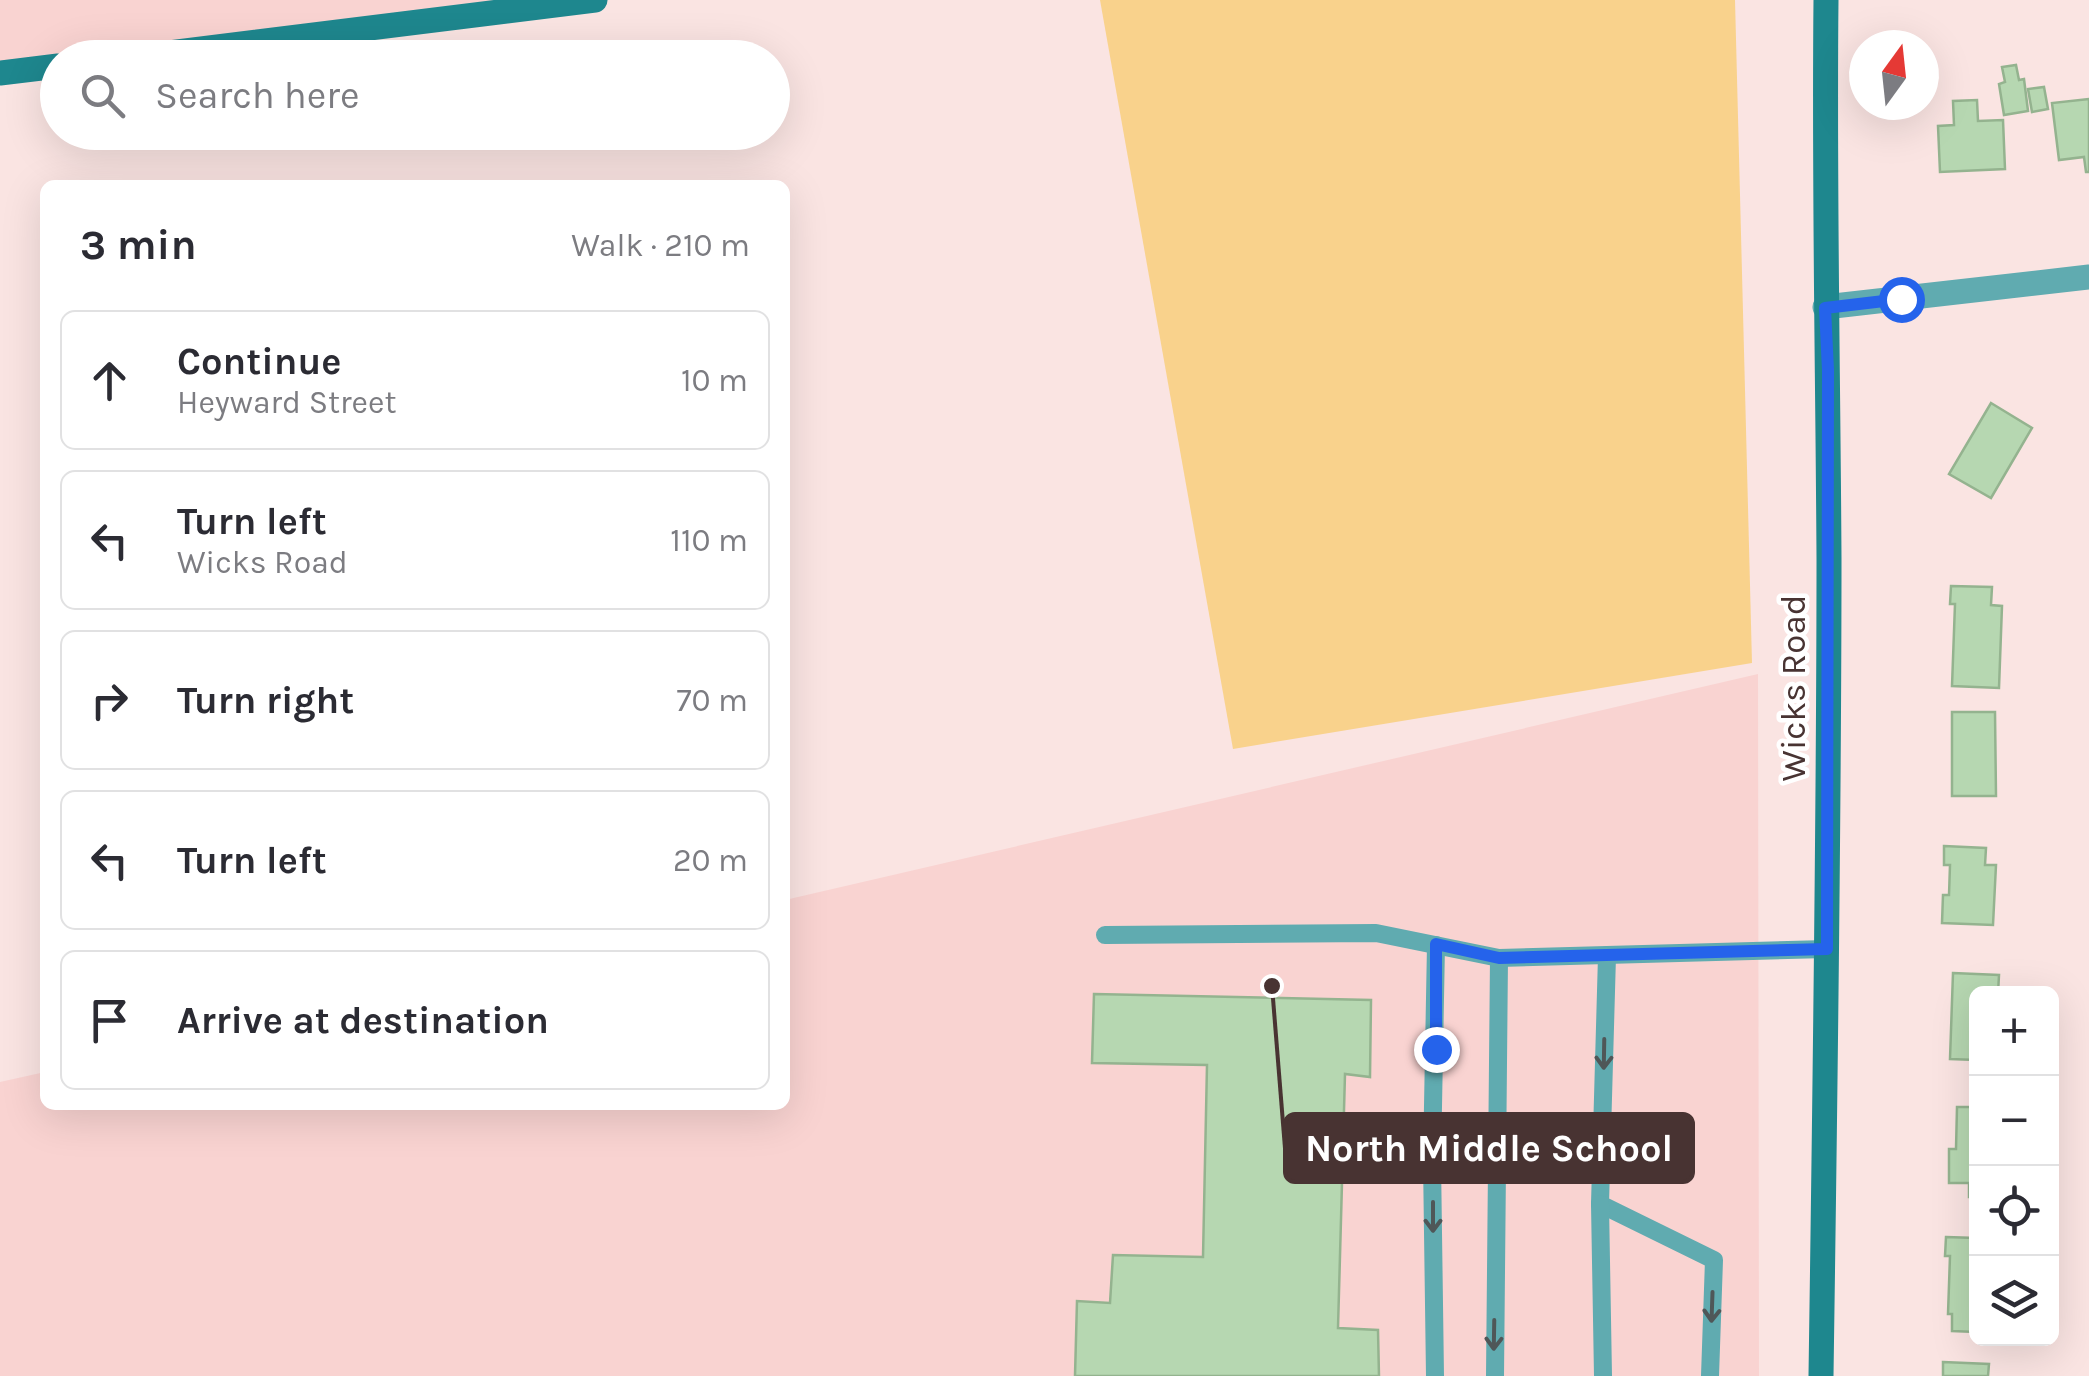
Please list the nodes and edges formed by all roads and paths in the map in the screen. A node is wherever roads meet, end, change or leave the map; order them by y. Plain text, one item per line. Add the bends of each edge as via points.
1 (595, 0) edge
2 (1826, 0) edge
3 (274, 40) edge
4 (40, 68) edge
5 (0, 74) edge
6 (2089, 277) edge
7 (1825, 308) junction
8 (1105, 935) dead end
9 (1436, 944) junction
10 (1827, 949) junction
11 (1607, 956) junction
12 (1499, 958) junction
13 (1600, 1204) junction
14 (1435, 1376) edge
15 (1495, 1376) edge
16 (1604, 1376) edge
17 (1710, 1376) edge
18 (1821, 1376) edge

1 - 3 main road
2 - 7 main road, Wicks Road
4 - 5 main road
6 - 7 street
7 - 10 main road, Wicks Road
8 - 9 lane via 1376,934
9 - 12 lane
9 -> 14 lane
10 - 11 lane
10 - 18 main road, Wicks Road
11 - 12 lane
11 -> 13 lane
12 -> 15 lane
13 - 16 lane
13 -> 17 lane via 1714,1260

